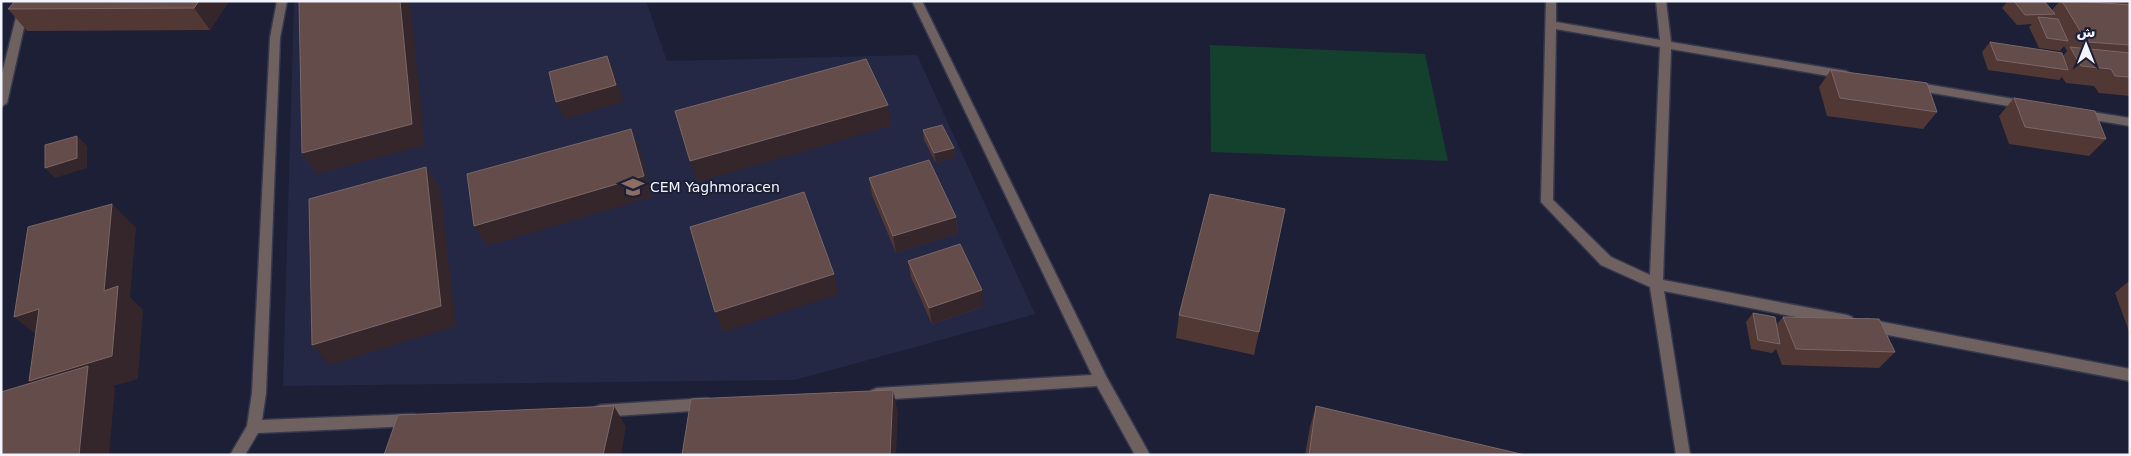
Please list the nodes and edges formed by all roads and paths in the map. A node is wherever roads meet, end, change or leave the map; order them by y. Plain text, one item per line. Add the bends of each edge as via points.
1 (25, 1) edge
2 (282, 1) edge
3 (918, 1) edge
4 (1551, 1) edge
5 (1661, 1) edge
6 (1551, 25) junction
7 (1666, 45) junction
8 (1859, 77) edge
9 (1898, 84) edge
10 (1, 103) edge
11 (2043, 108) edge
12 (2072, 113) edge
13 (2130, 122) edge
14 (1656, 284) junction
15 (2130, 375) edge
16 (1101, 380) junction
17 (864, 394) edge
18 (725, 403) edge
19 (586, 412) edge
20 (431, 419) edge
21 (254, 427) junction
22 (238, 455) edge
23 (1143, 455) edge
24 (1683, 455) edge

1 - 10 street
2 - 21 street via 275,38 259,394
3 - 16 street
4 - 6 street
5 - 7 street
6 - 7 street
6 - 14 street via 1547,202 1606,261
7 - 8 street
7 - 14 street
9 - 11 street
12 - 13 street
14 - 15 street
14 - 24 street
16 - 17 street
16 - 23 street
18 - 19 street
20 - 21 street
21 - 22 street

